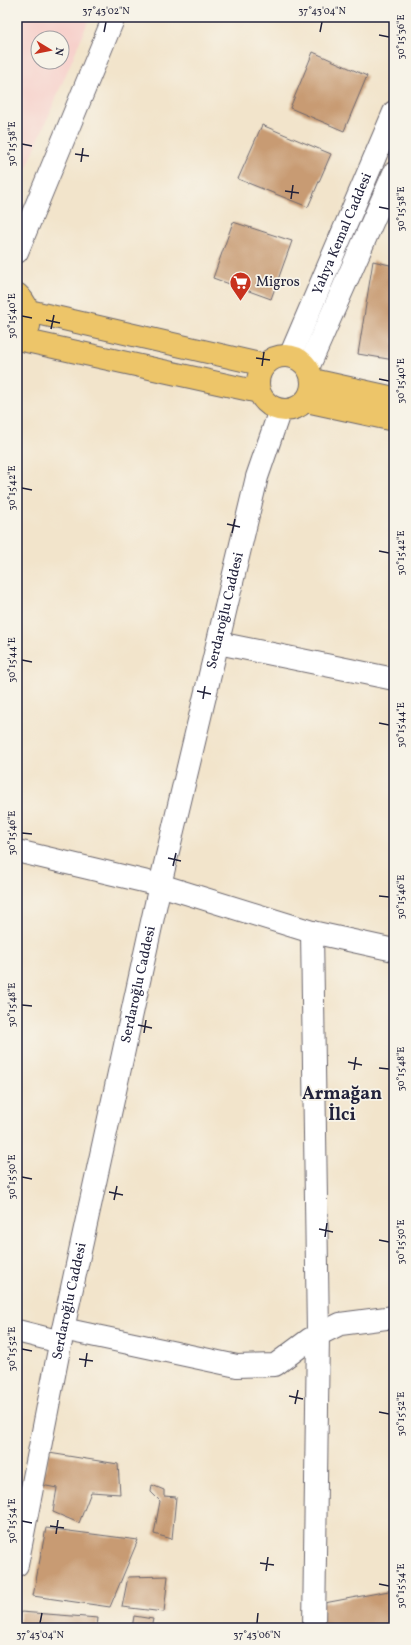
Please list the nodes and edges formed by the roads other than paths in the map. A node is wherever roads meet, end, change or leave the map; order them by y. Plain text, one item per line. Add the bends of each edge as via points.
1 (114, 17) edge
2 (394, 112) edge
3 (394, 172) edge
4 (17, 252) edge
5 (23, 303) edge
6 (20, 343) edge
7 (290, 356) junction
8 (264, 365) junction
9 (309, 383) junction
10 (259, 392) junction
11 (394, 398) edge
12 (280, 410) junction
13 (394, 420) edge
14 (218, 642) junction
15 (394, 679) edge
16 (17, 851) edge
17 (160, 885) junction
18 (312, 932) junction
19 (394, 950) edge
20 (394, 1317) edge
21 (17, 1331) edge
22 (318, 1334) junction
23 (62, 1335) junction
24 (17, 1565) edge
25 (314, 1628) edge

1 - 4 street
2 - 7 street, Yahya Kemal Caddesi
3 - 9 street, Yahya Kemal Caddesi
5 - 6 main road via 29,326
5 - 8 main road
6 - 10 main road
7 - 8 main road via 276,357
7 - 9 main road via 303,362
8 - 10 main road via 258,378
9 - 11 main road
9 - 12 main road via 294,409
9 - 13 main road
10 - 12 main road via 267,404
12 - 14 street, Serdaroğlu Caddesi via 257,477
14 - 15 street
14 - 17 street, Serdaroğlu Caddesi
16 - 17 street
17 - 18 street
17 - 23 street, Serdaroğlu Caddesi
18 - 19 street
18 - 22 street
20 - 22 street via 340,1324
21 - 23 street
22 - 23 street via 275,1365 236,1366
22 - 25 street
23 - 24 street, Serdaroğlu Caddesi

